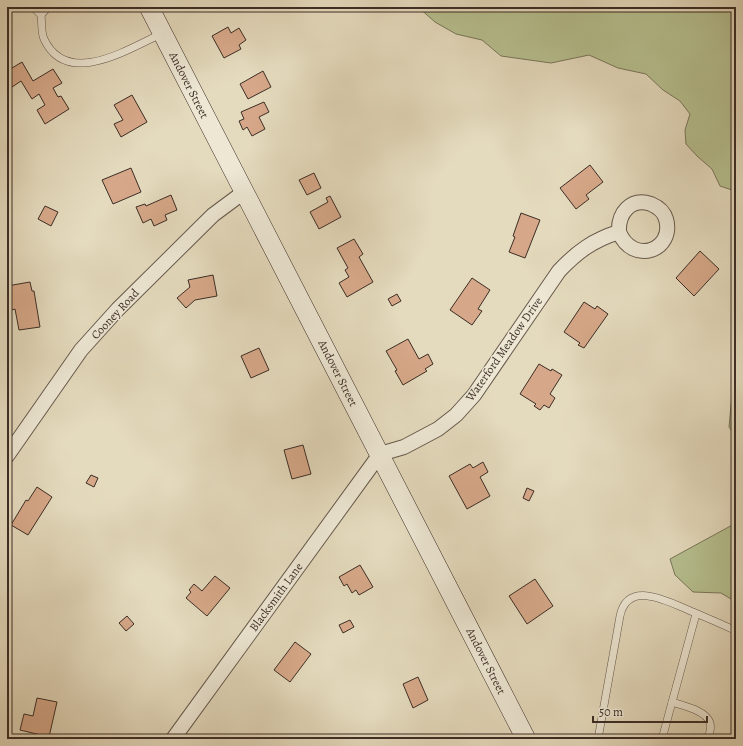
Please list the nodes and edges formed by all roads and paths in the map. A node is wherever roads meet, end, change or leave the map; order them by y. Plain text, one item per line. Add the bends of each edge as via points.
1 (33, 7) edge
2 (48, 7) edge
3 (149, 7) edge
4 (41, 15) junction
5 (163, 33) junction
6 (244, 192) junction
7 (619, 232) dead end
8 (380, 454) junction
9 (7, 456) edge
10 (696, 614) junction
11 (736, 631) edge
12 (672, 702) junction
13 (173, 739) edge
14 (526, 739) edge
15 (598, 739) edge
16 (662, 739) edge
17 (708, 739) edge

1 - 4 lane
2 - 4 lane
3 - 5 main road, Andover Street
4 - 5 lane via 43,38 52,52 67,61 85,64 106,60
5 - 6 main road, Andover Street
6 - 8 main road, Andover Street
6 - 9 street, Cooney Road via 213,215 118,309 81,350
7 - 8 street, Waterford Meadow Drive via 603,237 584,248 559,271 474,395 456,416 404,447
8 - 13 street, Blacksmith Lane
8 - 14 main road, Andover Street
10 - 11 lane
10 - 12 lane
10 - 15 lane via 649,595 627,600 620,616
12 - 16 lane
12 - 17 lane via 703,714 710,722

